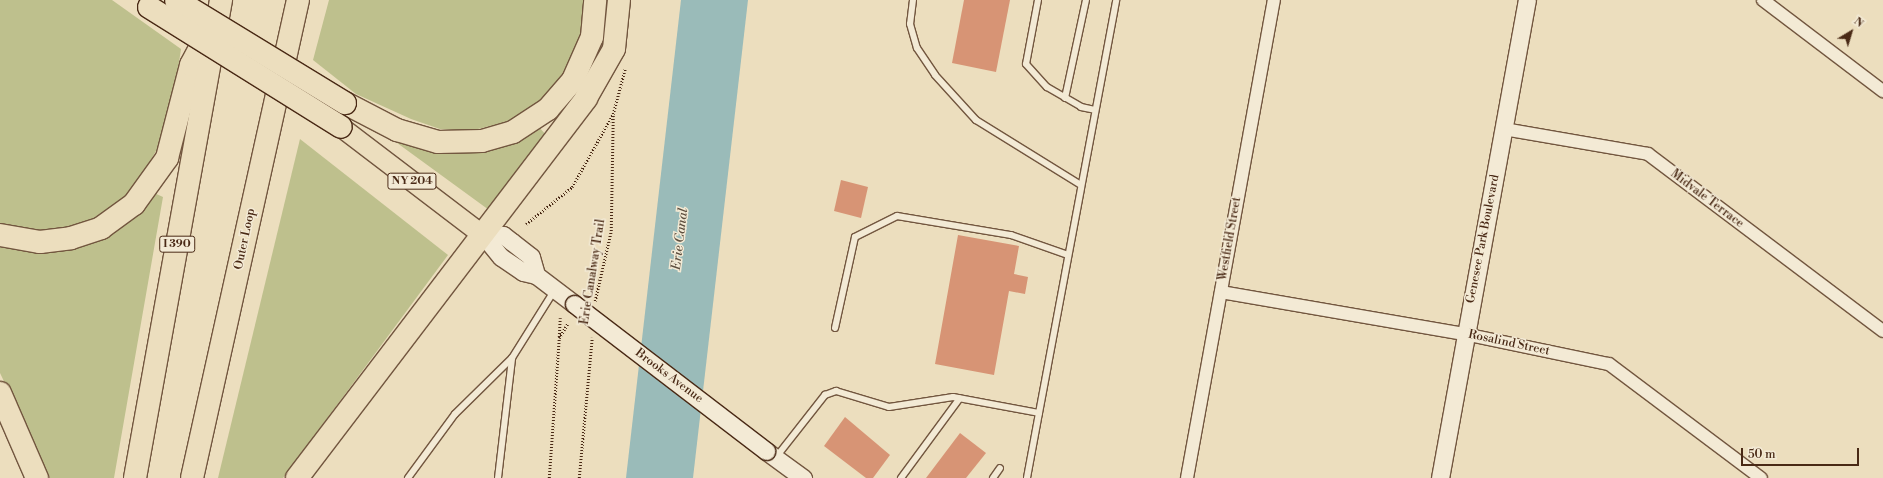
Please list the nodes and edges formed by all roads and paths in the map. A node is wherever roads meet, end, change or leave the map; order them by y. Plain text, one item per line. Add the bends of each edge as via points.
1 (176, 0) edge
2 (298, 0) edge
3 (311, 0) edge
4 (595, 0) edge
5 (619, 0) edge
6 (913, 0) edge
7 (1038, 0) edge
8 (1086, 0) edge
9 (1116, 0) edge
10 (1274, 0) edge
11 (1527, 0) edge
12 (1763, 0) edge
13 (143, 4) edge
14 (221, 5) edge
15 (288, 44) junction
16 (626, 64) dead end
17 (1883, 91) edge
18 (1065, 98) junction
19 (1095, 110) junction
20 (613, 114) junction
21 (341, 127) joint
22 (1504, 129) junction
23 (1081, 185) junction
24 (526, 224) dead end
25 (0, 235) edge
26 (485, 236) junction
27 (1068, 255) junction
28 (555, 290) junction
29 (1221, 292) junction
30 (593, 309) dead end
31 (560, 318) dead end
32 (568, 324) dead end
33 (835, 328) dead end
34 (592, 331) dead end
35 (1883, 331) edge
36 (1465, 334) junction
37 (559, 338) junction
38 (512, 358) junction
39 (0, 393) edge
40 (960, 398) junction
41 (1039, 413) junction
42 (771, 454) junction
43 (1000, 468) dead end
44 (37, 478) edge
45 (135, 478) edge
46 (192, 478) edge
47 (297, 478) edge
48 (408, 478) edge
49 (498, 478) edge
50 (549, 478) edge
51 (578, 478) edge
52 (803, 478) edge
53 (901, 478) edge
54 (993, 478) edge
55 (1027, 478) edge
56 (1187, 478) edge
57 (1440, 478) edge
58 (1760, 478) edge

1 - 4 highway, bridge via 384,124 426,140 461,143 508,134 540,116 573,80 592,37
2 - 15 highway, Outer Loop
3 - 15 highway
5 - 26 highway via 614,48 593,88
6 - 23 lane via 910,24 915,42 935,75 976,120
7 - 18 lane via 1026,64 1047,87
8 - 18 lane
9 - 19 lane
10 - 29 street, Westfield Street
11 - 22 street, Genesee Park Boulevard
12 - 17 street
13 - 21 highway, bridge
14 - 25 highway via 191,65 167,158 134,204 102,228 71,238 40,242
14 - 45 highway, I 390
15 - 46 highway, Outer Loop
16 - 20 path, Erie Canalway Trail
18 - 19 lane
19 - 23 lane
20 - 24 path via 572,187
20 - 30 path, Erie Canalway Trail via 611,231
21 - 26 main road, Brooks Avenue / NY 204
22 - 35 street, Midvale Terrace via 1648,154
22 - 36 street, Genesee Park Boulevard
23 - 27 lane
26 - 28 street, Brooks Avenue via 492,250 501,257 523,272 536,275
26 - 47 highway
27 - 33 lane via 1011,235 897,216 855,237
27 - 41 lane
28 - 38 lane
28 - 42 street, Brooks Avenue, bridge
29 - 36 street, Rosalind Street
29 - 56 street, Westfield Street
31 - 37 path
32 - 37 path
34 - 51 path, Erie Canalway Trail
36 - 57 street, Genesee Park Boulevard
36 - 58 street, Rosalind Street via 1609,364
37 - 50 path
38 - 48 lane via 455,414
38 - 49 lane
39 - 44 highway
40 - 41 lane
40 - 42 lane via 889,407 836,391 825,395
40 - 53 lane
41 - 55 lane
42 - 52 street, Brooks Avenue
43 - 54 lane

